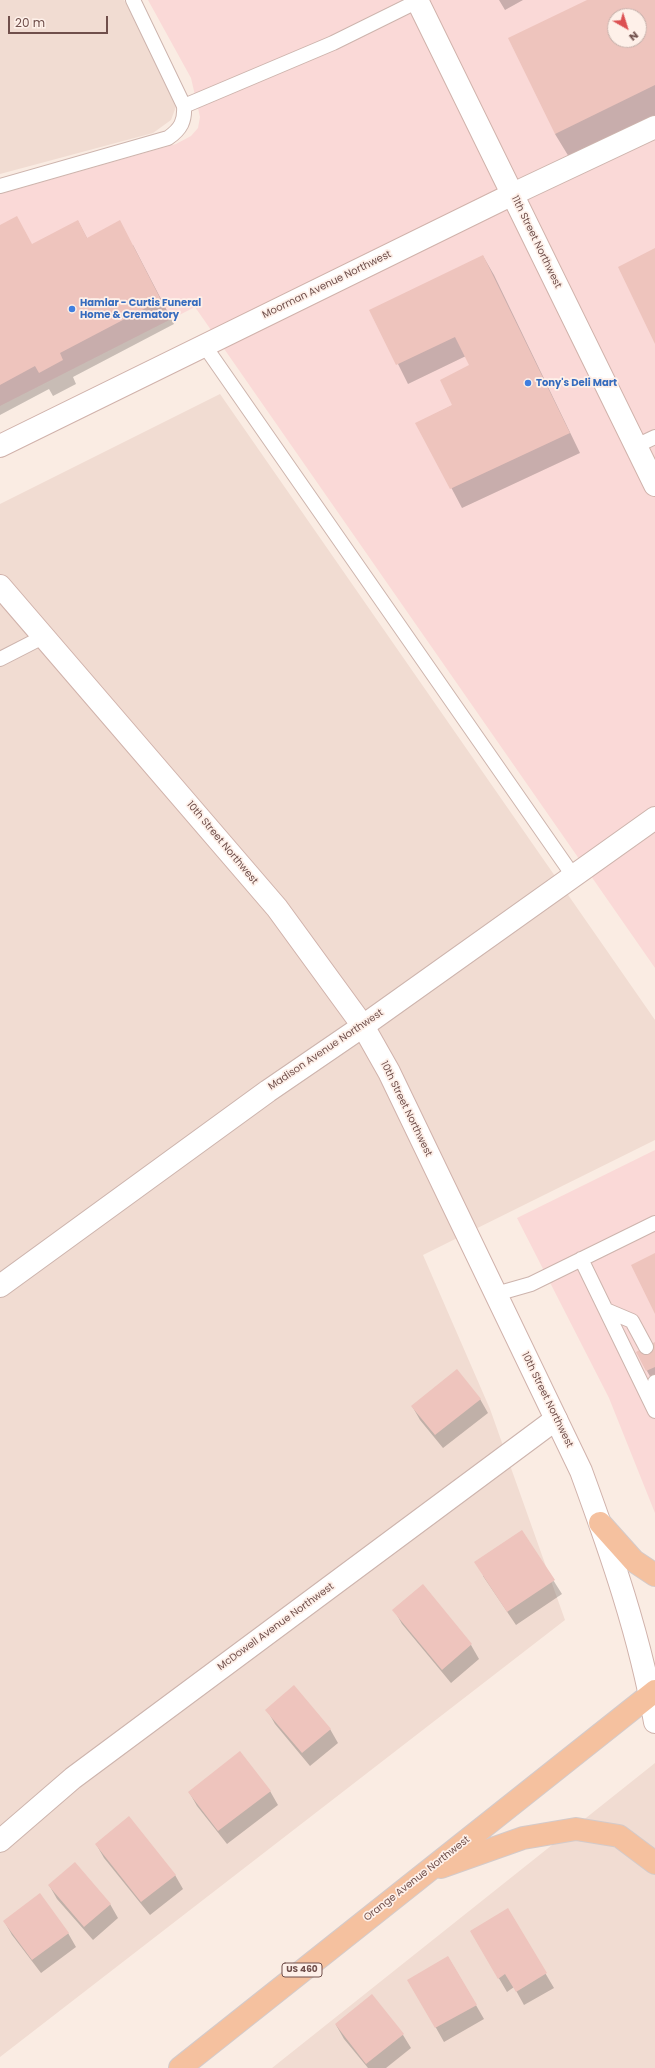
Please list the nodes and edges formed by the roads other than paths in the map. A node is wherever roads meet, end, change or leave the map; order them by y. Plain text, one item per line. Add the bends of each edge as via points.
1 (133, 0) edge
2 (418, 0) edge
3 (184, 106) junction
4 (655, 127) edge
5 (0, 186) edge
6 (513, 194) junction
7 (204, 346) junction
8 (645, 441) edge
9 (0, 446) edge
10 (655, 485) edge
11 (0, 586) edge
12 (43, 636) junction
13 (0, 659) edge
14 (655, 818) edge
15 (574, 877) junction
16 (363, 1026) junction
17 (655, 1223) edge
18 (581, 1259) junction
19 (0, 1286) edge
20 (496, 1294) junction
21 (606, 1310) junction
22 (646, 1347) dead end
23 (655, 1382) edge
24 (654, 1409) edge
25 (556, 1418) junction
26 (600, 1523) junction
27 (655, 1575) edge
28 (653, 1693) edge
29 (655, 1722) edge
30 (0, 1840) edge
31 (655, 1863) edge
32 (425, 1872) junction
33 (180, 2068) edge

1 - 3 lane
2 - 3 lane via 334,43
2 - 6 street, 11th Street Northwest
3 - 5 lane via 185,118 178,131 168,138
4 - 6 street, Moorman Avenue Northwest
6 - 7 street, Moorman Avenue Northwest
6 - 8 street, 11th Street Northwest
7 - 9 street, Moorman Avenue Northwest
7 - 15 lane
8 - 10 street, 11th Street Northwest
11 - 12 street, 10th Street Northwest
12 - 13 lane
12 - 16 street, 10th Street Northwest via 277,908
14 - 15 street, Madison Avenue Northwest
15 - 16 street, Madison Avenue Northwest
16 - 19 street, Madison Avenue Northwest via 268,1091
16 - 20 street, 10th Street Northwest via 389,1072
17 - 18 lane
18 - 20 lane via 531,1284
18 - 21 lane
20 - 25 street, 10th Street Northwest
21 - 22 lane via 632,1321
21 - 24 lane
23 - 24 lane
25 - 26 street, 10th Street Northwest
25 - 30 street, McDowell Avenue Northwest via 73,1778
26 - 27 main road via 634,1561
26 - 28 street, 10th Street Northwest
28 - 29 street, 10th Street Northwest
28 - 32 main road, Orange Avenue Northwest / US 460
31 - 32 main road via 619,1836 576,1829 523,1838
32 - 33 main road, Orange Avenue Northwest / US 460

